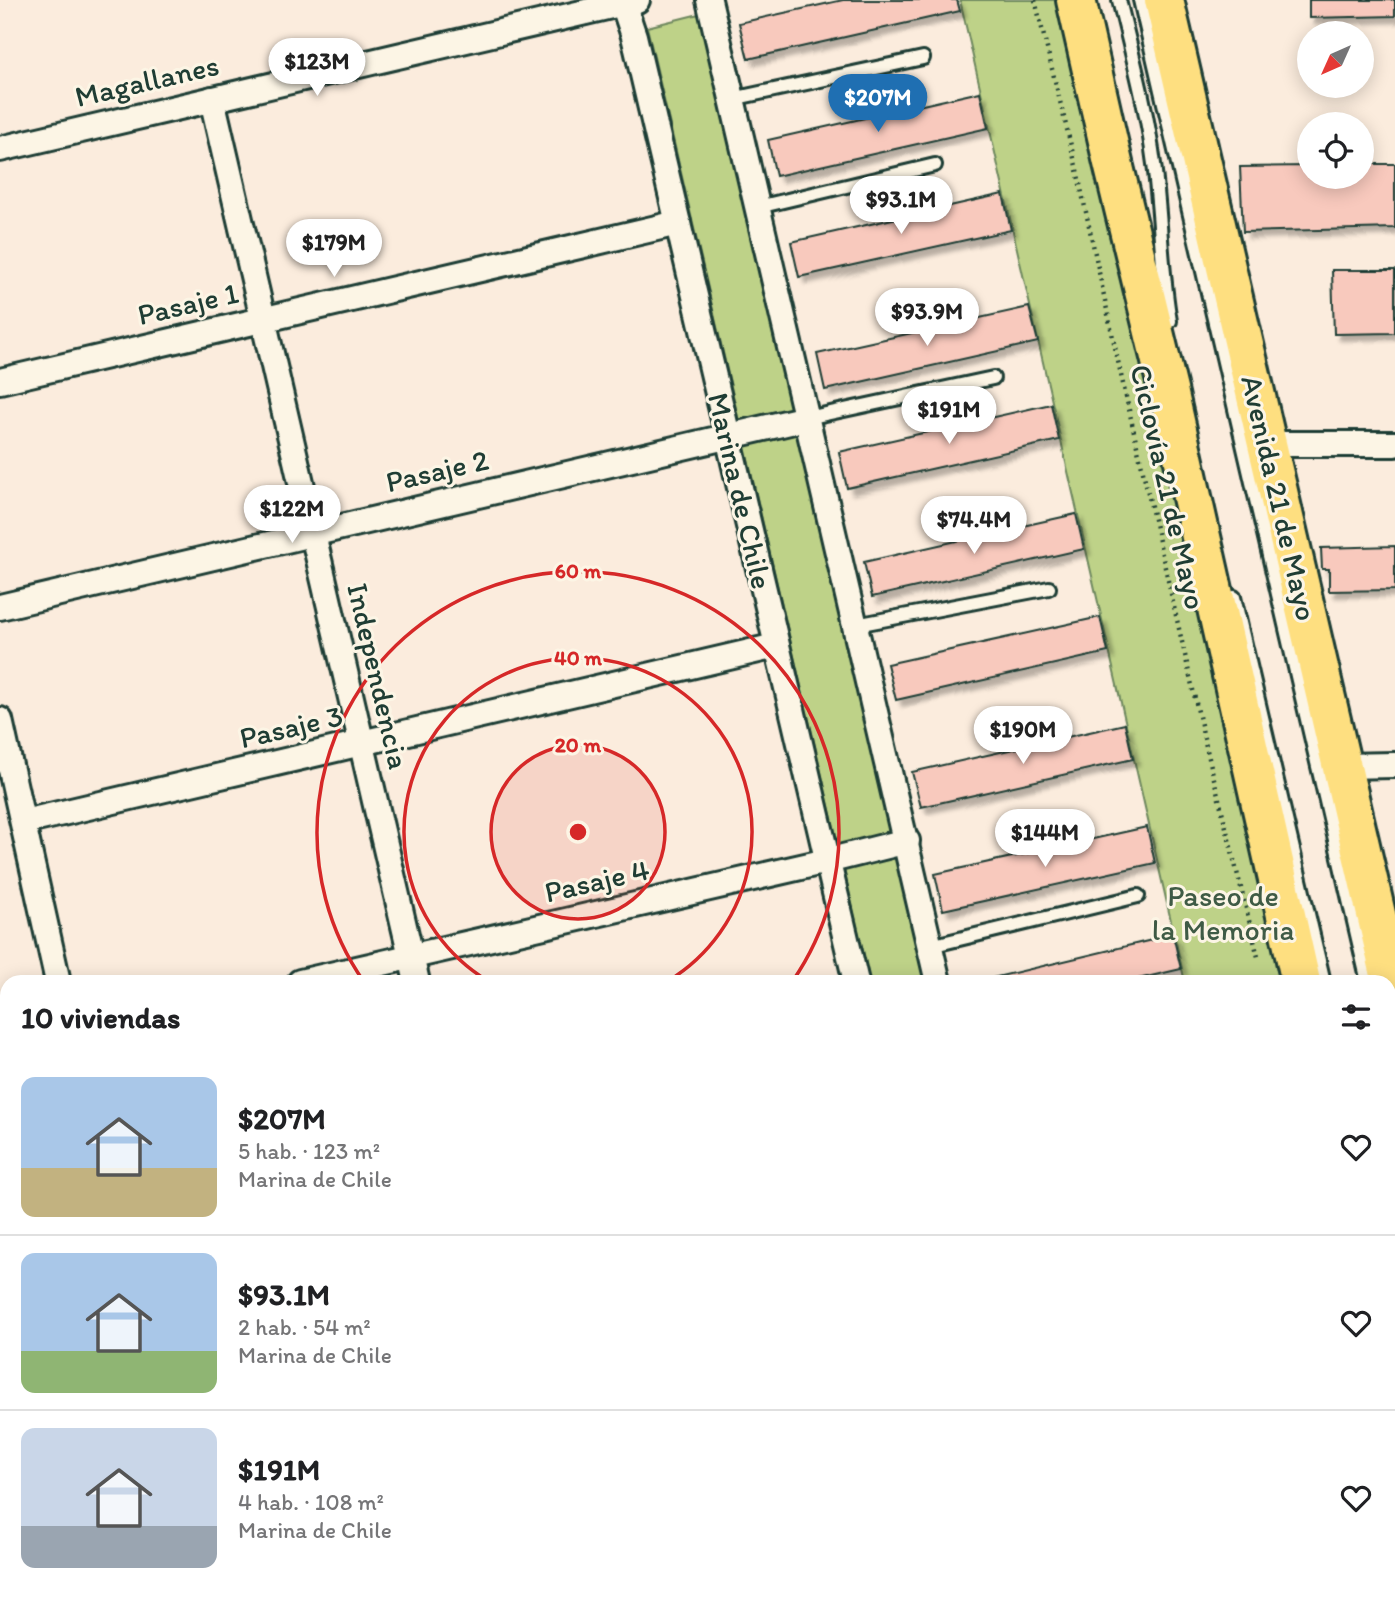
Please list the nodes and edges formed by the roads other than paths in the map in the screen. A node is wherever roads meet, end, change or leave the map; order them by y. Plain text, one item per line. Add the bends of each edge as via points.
1 (709, 0) edge
2 (1076, 0) edge
3 (1119, 0) edge
4 (1140, 0) edge
5 (1164, 0) edge
6 (627, 1) edge
7 (923, 58) dead end
8 (212, 99) junction
9 (732, 99) junction
10 (0, 149) edge
11 (935, 165) dead end
12 (758, 207) junction
13 (678, 223) junction
14 (263, 319) junction
15 (1172, 334) dead end
16 (993, 378) dead end
17 (0, 381) edge
18 (807, 418) junction
19 (727, 436) junction
20 (1266, 444) junction
21 (1395, 444) edge
22 (313, 533) junction
23 (1230, 579) dead end
24 (1049, 588) dead end
25 (0, 607) edge
26 (856, 625) junction
27 (776, 646) junction
28 (0, 720) edge
29 (362, 743) junction
30 (1395, 765) edge
31 (1341, 766) junction
32 (24, 822) junction
33 (906, 841) junction
34 (827, 861) junction
35 (1139, 896) dead end
36 (930, 946) junction
37 (411, 956) junction
38 (57, 975) edge
39 (330, 975) edge
40 (415, 975) edge
41 (854, 975) edge
42 (937, 975) edge
43 (1299, 975) edge
44 (1322, 975) edge
45 (1366, 975) edge
46 (1390, 975) edge

1 - 9 street
2 - 43 main road
3 - 15 lane via 1150,136
4 - 45 lane
5 - 20 main road, Avenida 21 de Mayo
6 - 8 street, Magallanes
6 - 13 street, Marina de Chile
7 - 9 lane
8 - 10 street, Magallanes
8 - 14 street, Independencia
9 - 12 street
11 - 12 lane
12 - 18 street
13 - 14 street, Pasaje 1
13 - 19 street, Marina de Chile
14 - 17 street, Pasaje 1
14 - 22 street, Independencia
16 - 18 lane
18 - 19 street, Pasaje 2
18 - 26 street
19 - 22 street, Pasaje 2
19 - 27 street, Marina de Chile
20 - 21 street
20 - 31 main road, Avenida 21 de Mayo
22 - 25 street, Pasaje 2
22 - 29 street, Independencia
23 - 44 lane
24 - 26 lane
26 - 33 street
27 - 29 street, Pasaje 3
27 - 34 street, Marina de Chile
28 - 32 street
29 - 32 street, Pasaje 3
29 - 37 street, Independencia
30 - 31 street
31 - 46 main road, Avenida 21 de Mayo
32 - 38 street
33 - 34 street, Pasaje 4
33 - 36 street
34 - 37 street, Pasaje 4
34 - 41 street, Marina de Chile
35 - 36 lane
36 - 42 street
37 - 39 street, Pasaje 4
37 - 40 street, Independencia

